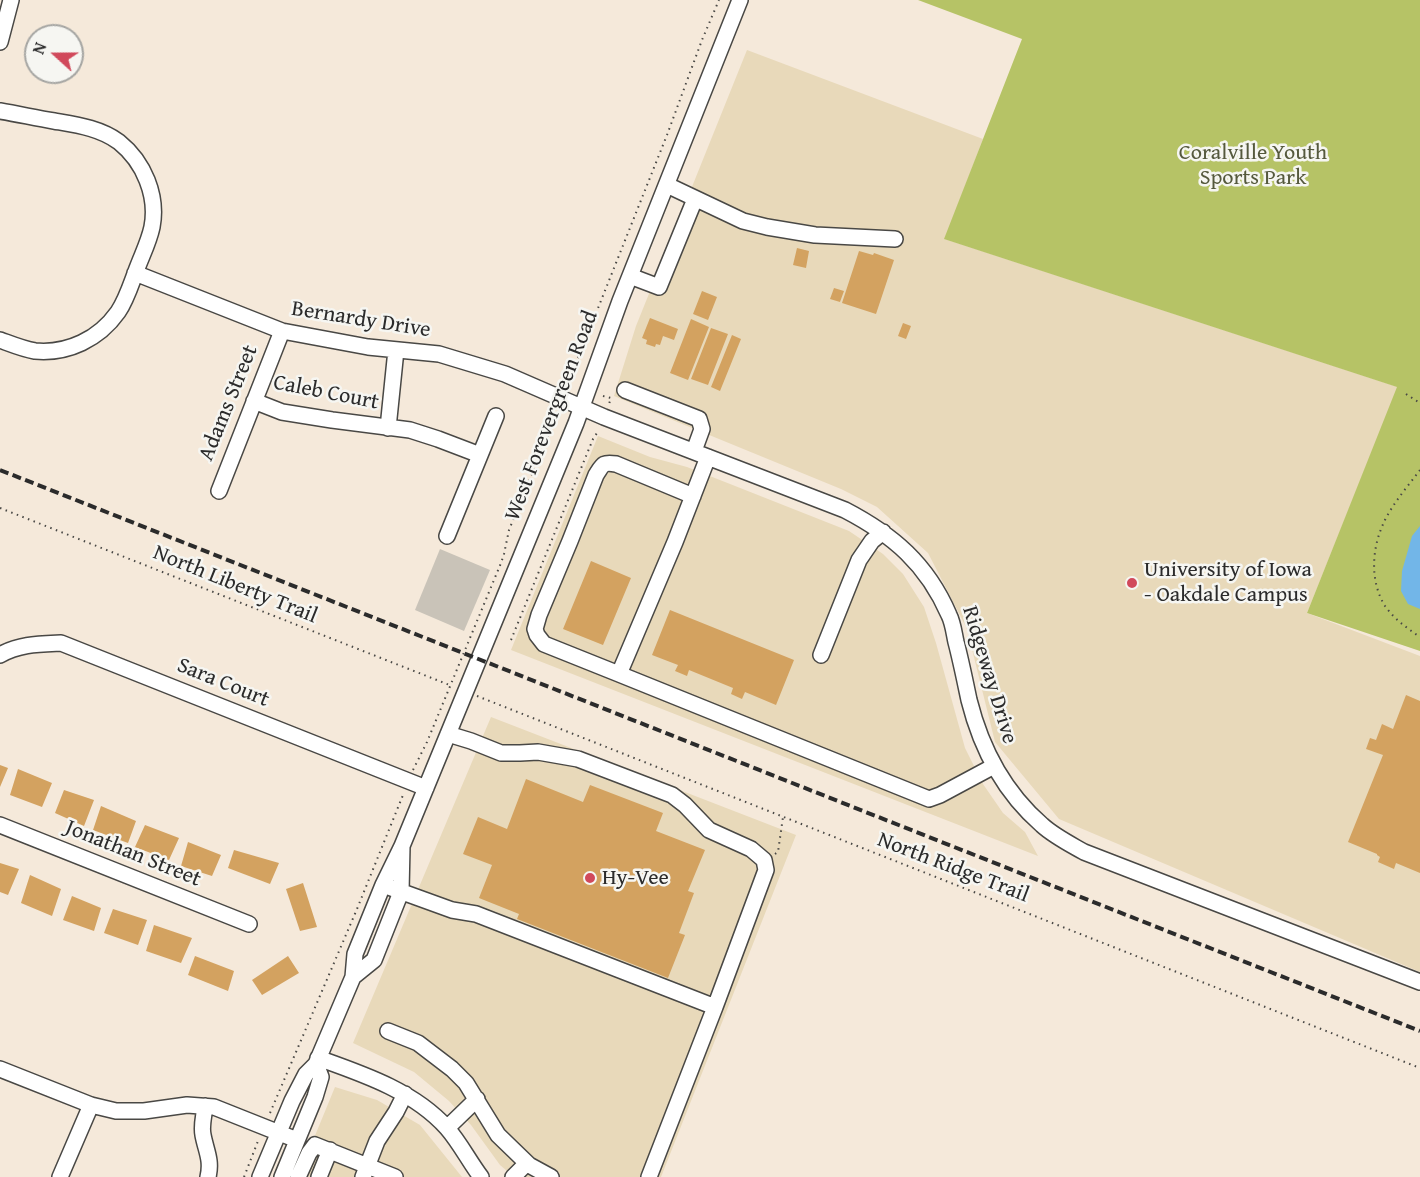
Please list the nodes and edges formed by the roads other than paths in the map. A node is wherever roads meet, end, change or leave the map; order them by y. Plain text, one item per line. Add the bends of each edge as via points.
1 (11, 0) edge
2 (740, 0) edge
3 (0, 42) edge
4 (0, 111) edge
5 (667, 184) junction
6 (695, 199) junction
7 (895, 239) dead end
8 (135, 273) junction
9 (630, 276) junction
10 (282, 331) junction
11 (0, 340) edge
12 (396, 350) junction
13 (625, 390) dead end
14 (254, 401) junction
15 (582, 408) junction
16 (495, 416) dead end
17 (388, 428) junction
18 (701, 454) junction
19 (480, 455) junction
20 (219, 491) dead end
21 (693, 496) junction
22 (882, 532) junction
23 (447, 536) dead end
24 (0, 655) edge
25 (821, 655) dead end
26 (619, 674) junction
27 (448, 734) junction
28 (994, 766) junction
29 (426, 788) junction
30 (0, 825) edge
31 (402, 846) junction
32 (383, 885) junction
33 (401, 892) junction
34 (249, 924) dead end
35 (353, 977) junction
36 (1420, 982) edge
37 (715, 1007) junction
38 (388, 1030) dead end
39 (317, 1061) junction
40 (0, 1069) edge
41 (405, 1094) junction
42 (477, 1099) junction
43 (91, 1105) junction
44 (205, 1106) junction
45 (447, 1128) junction
46 (271, 1129) junction
47 (297, 1140) junction
48 (326, 1148) junction
49 (526, 1163) junction
50 (365, 1171) edge
51 (60, 1177) edge
52 (208, 1177) edge
53 (260, 1177) edge
54 (282, 1177) edge
55 (298, 1177) edge
56 (320, 1177) edge
57 (395, 1177) edge
58 (481, 1177) edge
59 (513, 1177) edge
60 (551, 1177) edge
61 (649, 1177) edge

1 - 3 street
2 - 5 street, West Forevergreen Road
4 - 8 street via 104,133 140,165 153,207 150,235
5 - 6 street
5 - 9 street, West Forevergreen Road
6 - 7 street via 743,221 767,227 815,235
6 - 9 street via 659,287
8 - 10 street, Bernardy Drive
8 - 11 street via 119,310 97,334 82,343 59,350 34,351
9 - 15 street, West Forevergreen Road
10 - 12 street, Bernardy Drive
10 - 14 street, Adams Street
12 - 15 street, Bernardy Drive via 439,354 505,374
12 - 17 street, Caleb Court
13 - 18 street via 699,419
14 - 17 street, Caleb Court via 282,412
14 - 20 street, Adams Street
15 - 18 street, Ridgeway Drive
15 - 27 street, West Forevergreen Road
16 - 19 street
17 - 19 street, Caleb Court via 419,433
18 - 21 street
18 - 22 street, Ridgeway Drive via 845,510
19 - 23 street
21 - 26 street
21 - 26 street via 616,464 602,465 596,475 535,628 544,644
22 - 25 street via 859,560
22 - 28 street, Ridgeway Drive via 914,559 950,618 978,730
24 - 29 street, Sara Court via 34,644 61,643
26 - 28 street via 929,798
27 - 29 street, West Forevergreen Road
27 - 37 street via 501,753 538,752 578,759 672,795 709,830 751,849 764,860 764,878
28 - 36 street, Ridgeway Drive via 1012,794 1043,826 1084,852
29 - 31 street, West Forevergreen Road
30 - 34 street, Jonathan Street
31 - 32 street, West Forevergreen Road
31 - 33 street, West Forevergreen Road
32 - 33 street
32 - 35 street, West Forevergreen Road via 355,954
33 - 35 street, West Forevergreen Road via 374,960
33 - 37 street via 476,914
35 - 39 street, West Forevergreen Road
37 - 61 street
38 - 42 street via 434,1055 466,1083
39 - 41 street
39 - 46 street, West Forevergreen Road
39 - 47 street, West Forevergreen Road via 321,1077
40 - 43 street
41 - 45 street
41 - 50 street via 377,1141
42 - 45 street
42 - 49 street via 498,1136
43 - 44 street via 116,1111
43 - 51 street
44 - 46 street
44 - 52 street via 202,1126 210,1165
45 - 58 street
46 - 47 street
46 - 53 street, West Forevergreen Road
47 - 54 street, West Forevergreen Road
48 - 50 street
48 - 55 street via 315,1145
48 - 56 street
49 - 59 street
49 - 60 street
50 - 57 street

